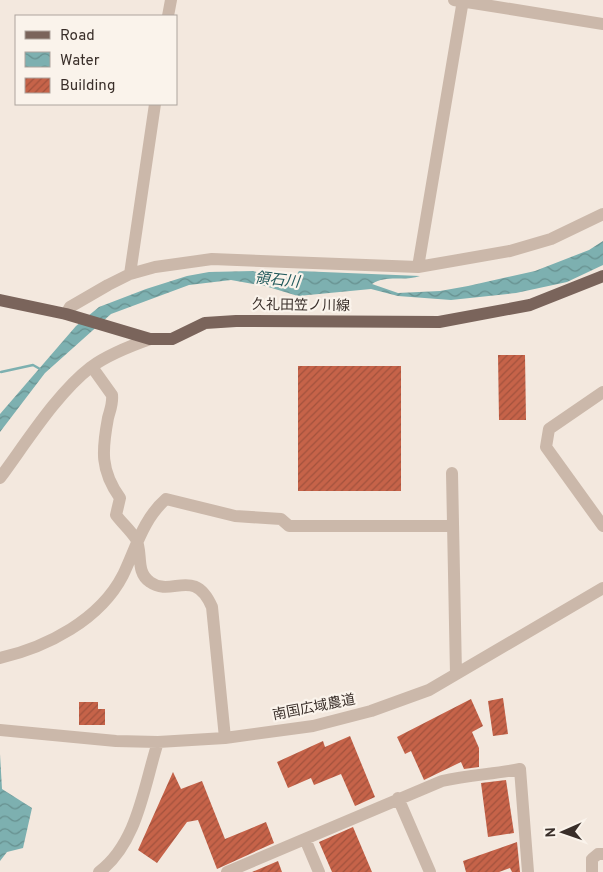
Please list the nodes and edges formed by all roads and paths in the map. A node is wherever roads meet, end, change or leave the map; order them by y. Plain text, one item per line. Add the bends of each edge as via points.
1 (171, 0) edge
2 (460, 0) edge
3 (168, 15) edge
4 (603, 24) edge
5 (155, 105) edge
6 (603, 214) edge
7 (418, 267) junction
8 (130, 274) junction
9 (603, 276) edge
10 (0, 300) edge
11 (68, 315) junction
12 (145, 337) junction
13 (92, 367) junction
14 (603, 392) edge
15 (452, 473) dead end
16 (0, 478) edge
17 (452, 526) junction
18 (603, 526) edge
19 (137, 540) junction
20 (603, 588) edge
21 (0, 658) edge
22 (456, 674) junction
23 (0, 730) edge
24 (225, 738) junction
25 (158, 742) junction
26 (398, 798) junction
27 (305, 839) junction
28 (603, 854) edge
29 (99, 872) edge
30 (227, 872) edge
31 (319, 872) edge
32 (430, 872) edge
33 (528, 872) edge
34 (592, 872) edge

1 - 3 street
2 - 4 street
2 - 7 street
5 - 8 street
6 - 7 street via 550,239 510,251
7 - 8 street via 212,259
8 - 11 street via 70,308
9 - 12 main road, 久礼田笠ノ川線 via 530,305 439,322 236,321 205,323 172,339
10 - 11 main road, 久礼田笠ノ川線
11 - 12 main road, 久礼田笠ノ川線
12 - 13 street
13 - 16 street via 72,384
13 - 19 street via 112,395 113,402 108,417 104,469 120,498 116,515
14 - 18 street via 548,429 546,447
15 - 17 street
17 - 19 street via 289,526 281,519 236,516 166,499
17 - 22 street
19 - 21 street via 123,575 106,601 92,614 50,641
19 - 24 street via 140,568 147,581 154,585 194,585 208,596 215,625
20 - 22 street, 南国広域農道
22 - 24 street, 南国広域農道 via 429,690 371,711 314,726
23 - 25 street, 南国広域農道
24 - 25 street, 南国広域農道
25 - 29 street via 129,833 118,853
26 - 27 street
26 - 32 street
26 - 33 street via 442,781 520,769
27 - 30 street
27 - 31 street
28 - 34 street via 592,859

